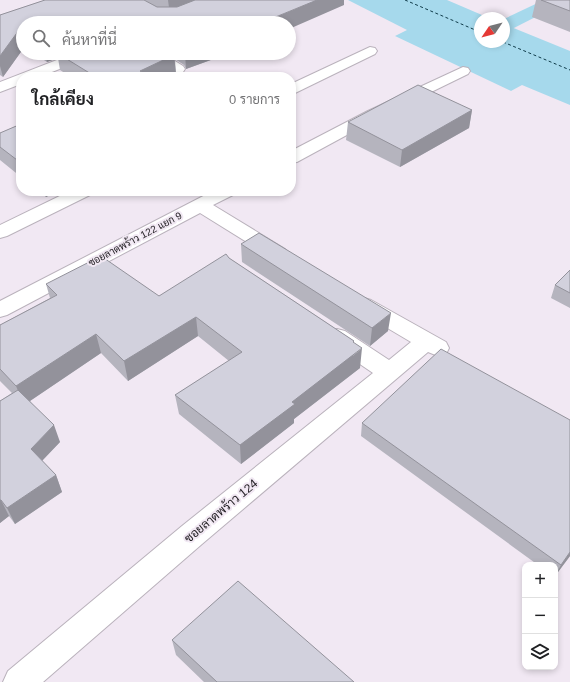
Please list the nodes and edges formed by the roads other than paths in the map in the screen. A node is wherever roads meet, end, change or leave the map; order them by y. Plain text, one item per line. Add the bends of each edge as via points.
1 (370, 51) dead end
2 (70, 60) edge
3 (163, 60) edge
4 (178, 69) dead end
5 (463, 71) dead end
6 (42, 72) edge
7 (16, 82) edge
8 (0, 87) edge
9 (296, 88) edge
10 (296, 155) edge
11 (74, 196) edge
12 (217, 196) edge
13 (200, 205) junction
14 (0, 232) edge
15 (293, 262) edge
16 (346, 294) edge
17 (0, 310) edge
18 (322, 327) edge
19 (426, 342) junction
20 (453, 357) edge
21 (389, 372) junction
22 (19, 682) edge

1 - 9 street
2 - 6 street
3 - 4 street
5 - 10 street
7 - 8 street
11 - 14 street
12 - 13 street, ซอยลาดพร้าว 122 แยก 9
13 - 15 street
13 - 17 street, ซอยลาดพร้าว 122 แยก 9
16 - 19 street
18 - 21 street
19 - 20 street
19 - 21 street, ซอยลาดพร้าว 124
21 - 22 street, ซอยลาดพร้าว 124

